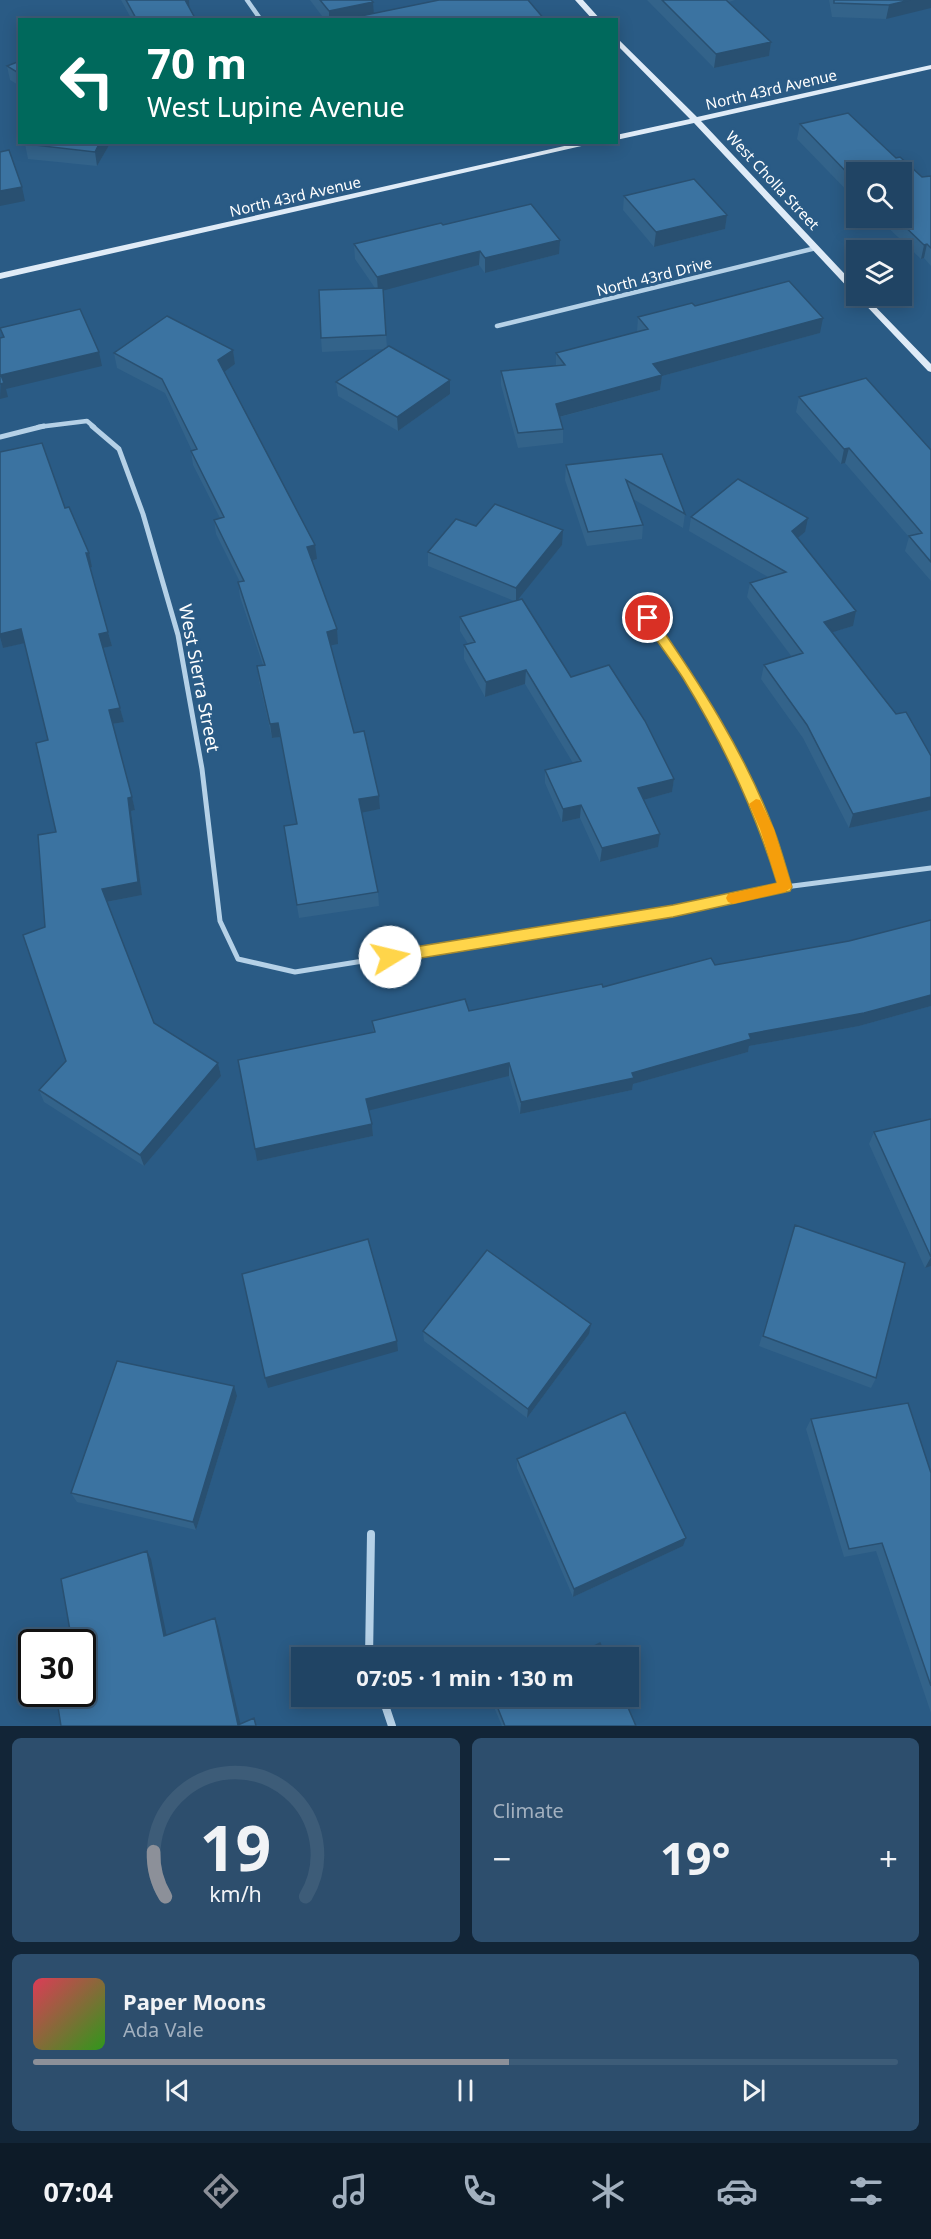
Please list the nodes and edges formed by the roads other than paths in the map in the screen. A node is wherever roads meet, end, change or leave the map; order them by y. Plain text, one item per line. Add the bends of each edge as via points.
1 (247, 0) edge
2 (579, 0) edge
3 (260, 18) edge
4 (596, 18) edge
5 (618, 41) edge
6 (931, 67) edge
7 (696, 120) junction
8 (618, 138) edge
9 (586, 144) edge
10 (816, 248) junction
11 (0, 276) edge
12 (846, 280) edge
13 (871, 306) edge
14 (497, 326) dead end
15 (931, 369) edge
16 (0, 437) edge
17 (648, 618) dead end
18 (931, 868) edge
19 (785, 887) junction
20 (371, 1534) dead end
21 (369, 1647) edge
22 (386, 1707) edge
23 (392, 1726) edge

1 - 3 street
2 - 4 main road
5 - 7 main road, West Cholla Street
6 - 7 main road, North 43rd Avenue
7 - 8 main road, North 43rd Avenue
7 - 10 main road, West Cholla Street
9 - 11 main road, North 43rd Avenue
10 - 12 main road, West Cholla Street
10 - 14 street, North 43rd Drive
13 - 15 main road
16 - 19 street, West Sierra Street via 46,425 87,421 119,449 143,514 178,635 202,769 220,921 238,959 295,972 673,911
17 - 19 street via 688,676 733,755 767,829
18 - 19 street
20 - 21 street
22 - 23 street

